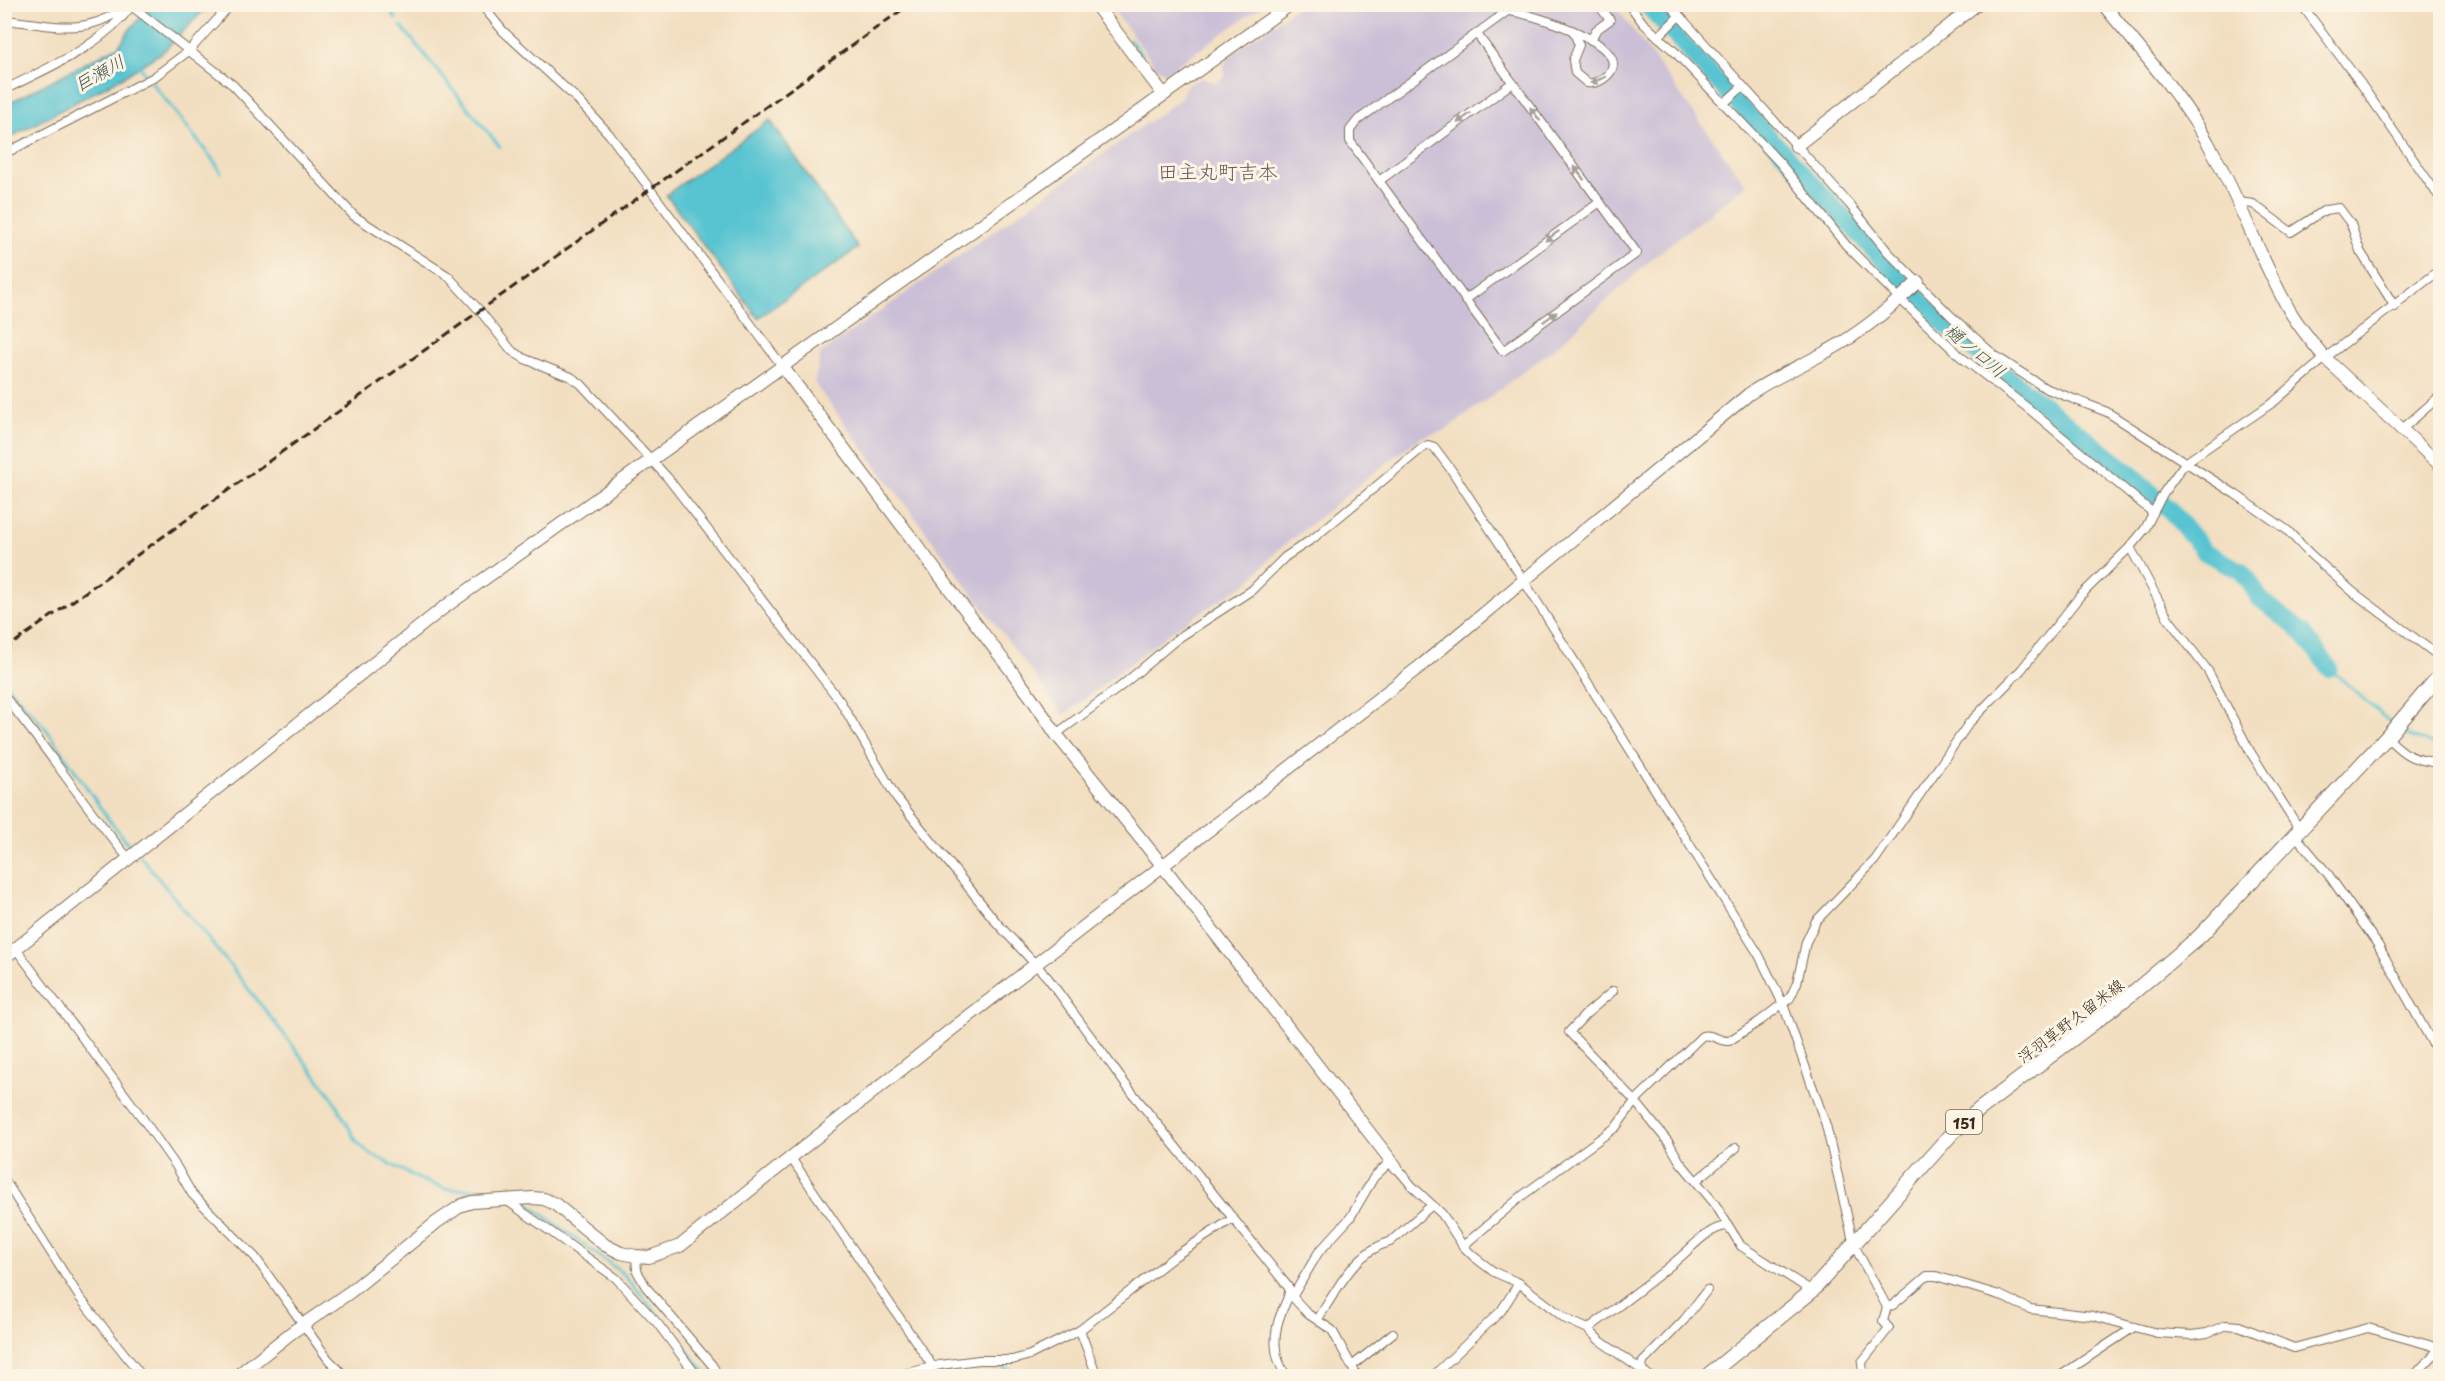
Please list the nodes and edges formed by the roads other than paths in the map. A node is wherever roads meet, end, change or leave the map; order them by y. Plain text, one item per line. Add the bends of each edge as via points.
1 (231, 4) edge
2 (481, 4) edge
3 (1095, 4) edge
4 (1291, 4) edge
5 (1517, 4) edge
6 (1599, 4) edge
7 (1629, 4) edge
8 (1669, 4) edge
9 (1977, 4) edge
10 (2103, 4) edge
11 (2301, 4) edge
12 (131, 5) edge
13 (1509, 11) junction
14 (1677, 18) junction
15 (4, 20) edge
16 (1574, 33) junction
17 (1477, 34) junction
18 (1660, 35) junction
19 (1591, 40) junction
20 (188, 49) junction
21 (1512, 83) junction
22 (1741, 88) junction
23 (4, 90) edge
24 (1164, 95) junction
25 (1725, 103) junction
26 (1796, 146) junction
27 (4, 154) edge
28 (1379, 181) junction
29 (2440, 198) edge
30 (1600, 202) junction
31 (2239, 202) junction
32 (2440, 270) edge
33 (1917, 283) junction
34 (1903, 298) junction
35 (1465, 300) junction
36 (2395, 307) junction
37 (2325, 358) junction
38 (782, 366) junction
39 (2440, 396) edge
40 (2401, 430) junction
41 (651, 460) junction
42 (2185, 463) junction
43 (2440, 465) edge
44 (2154, 510) junction
45 (2130, 547) junction
46 (1524, 581) junction
47 (2440, 657) edge
48 (2440, 675) edge
49 (4, 696) edge
50 (4, 706) edge
51 (23, 719) junction
52 (1056, 734) junction
53 (2388, 735) junction
54 (2440, 764) edge
55 (2298, 832) junction
56 (130, 858) junction
57 (1162, 865) junction
58 (16, 949) junction
59 (4, 958) edge
60 (1035, 964) junction
61 (1613, 992) dead end
62 (1783, 1004) junction
63 (2440, 1057) edge
64 (1635, 1101) junction
65 (1736, 1148) dead end
66 (791, 1158) junction
67 (1394, 1164) junction
68 (4, 1179) edge
69 (1697, 1180) junction
70 (509, 1199) junction
71 (1432, 1205) junction
72 (1232, 1219) junction
73 (1727, 1226) junction
74 (1854, 1245) junction
75 (1463, 1246) junction
76 (636, 1256) junction
77 (1519, 1283) junction
78 (1707, 1290) dead end
79 (1812, 1290) junction
80 (1290, 1294) junction
81 (1887, 1307) junction
82 (1318, 1319) junction
83 (304, 1324) junction
84 (2134, 1327) junction
85 (1588, 1329) junction
86 (1080, 1330) junction
87 (1394, 1333) dead end
88 (2440, 1348) edge
89 (1352, 1366) junction
90 (939, 1369) edge
91 (1642, 1370) junction
92 (714, 1374) edge
93 (142, 1377) edge
94 (237, 1377) edge
95 (345, 1377) edge
96 (697, 1377) edge
97 (896, 1377) edge
98 (1097, 1377) edge
99 (1287, 1377) edge
100 (1357, 1377) edge
101 (1432, 1377) edge
102 (1650, 1377) edge
103 (1707, 1377) edge
104 (1863, 1377) edge
105 (2060, 1377) edge
106 (2414, 1377) edge

1 - 20 street
2 - 38 street via 503,31 609,134
3 - 24 street
4 - 24 street
5 - 13 street
6 - 19 street via 1610,20 1596,30
7 - 18 street via 1643,23
8 - 14 street
9 - 26 street
10 - 31 street via 2190,115
11 - 29 street
12 - 15 street via 112,18 83,26
12 - 20 street
12 - 23 street via 119,22 88,46
13 - 16 street via 1531,14
13 - 17 street
14 - 18 street
14 - 22 street
16 - 19 street
19 -> 16 street via 1609,52 1613,63 1605,78 1589,83 1574,69 1579,45
17 - 21 street
17 - 28 street via 1358,120 1350,130 1350,141
18 - 25 street
20 - 27 street via 151,79
20 - 41 street via 233,85 354,216 448,276 512,351 581,384
21 -> 28 street
30 -> 21 street
22 - 25 street
22 - 26 street
24 - 38 street
25 - 34 street via 1846,245
26 - 33 street
28 - 35 street
30 -> 35 street
35 -> 30 street via 1503,351 1637,253
31 - 36 street via 2253,204 2291,232 2325,210 2339,208
31 - 37 street via 2288,309
32 - 36 street
33 - 34 street
33 - 42 street via 1994,355 2045,388 2136,428
34 - 44 street via 1961,357
34 - 46 street via 1842,343 1749,394
36 - 37 street
37 - 40 street
37 - 42 street via 2275,401
38 - 41 street
38 - 52 street
39 - 40 street
40 - 43 street
41 - 56 street via 442,609
41 - 60 street via 840,701 896,797
42 - 44 street
42 - 47 street via 2287,530 2353,592
44 - 45 street via 2145,530
45 - 55 street via 2168,618 2208,670
45 - 62 street via 2080,596 2021,670 1969,723 1875,861 1816,921 1806,942 1797,983
46 - 52 street via 1452,471 1434,447 1428,445 1285,557 1252,590 1177,639
46 - 57 street
46 - 62 street via 1748,937
48 - 53 main road, 浮羽草野久留米線 / 151
49 - 51 street
50 - 51 street
51 - 56 street via 95,819
52 - 57 street
53 - 54 street via 2407,756
53 - 55 main road, 浮羽草野久留米線 / 151
55 - 63 street via 2378,945
55 - 74 main road, 浮羽草野久留米線 / 151 via 2230,906 2166,967 1953,1132
56 - 58 street
57 - 60 street
57 - 67 street
58 - 59 street
58 - 83 street via 144,1119 192,1194 255,1257
60 - 66 street
60 - 72 street
61 - 64 street via 1569,1032
62 - 64 street via 1729,1041 1702,1036
62 - 74 street via 1826,1125
64 - 69 street
64 - 75 street via 1616,1127 1523,1195
65 - 69 street
66 - 76 street via 680,1246 649,1257
66 - 90 street
67 - 71 street
67 - 80 street via 1374,1177 1350,1218 1318,1254 1294,1294
68 - 93 street via 80,1299
69 - 73 street
70 - 76 street via 544,1199 605,1245
70 - 83 street via 472,1202 453,1210
70 - 96 street via 616,1278 658,1324
71 - 75 street
71 - 82 street via 1398,1236 1359,1260
72 - 80 street
72 - 86 street via 1175,1256
73 - 79 street via 1741,1246
73 - 85 street via 1695,1243
74 - 79 main road, 浮羽草野久留米線 / 151
74 - 81 street
75 - 77 street via 1494,1272
76 - 92 street via 637,1271 646,1287
77 - 85 street via 1566,1319
77 - 101 street via 1501,1311
78 - 91 street via 1643,1362
79 - 103 main road, 浮羽草野久留米線 / 151
80 - 82 street
80 - 99 street via 1278,1320 1275,1340 1276,1356
81 - 84 street via 1927,1276 1936,1276 2030,1309 2093,1316
81 - 104 street via 1883,1321 1888,1328 1862,1362
82 - 89 street via 1332,1330
83 - 94 street
83 - 95 street
84 - 88 street via 2192,1335 2226,1325 2239,1326 2294,1348 2368,1328
84 - 105 street
85 - 91 street
86 - 90 street via 1012,1360 980,1360
86 - 98 street
87 - 89 street
88 - 106 street
89 - 100 street
90 - 97 street
91 - 102 street

